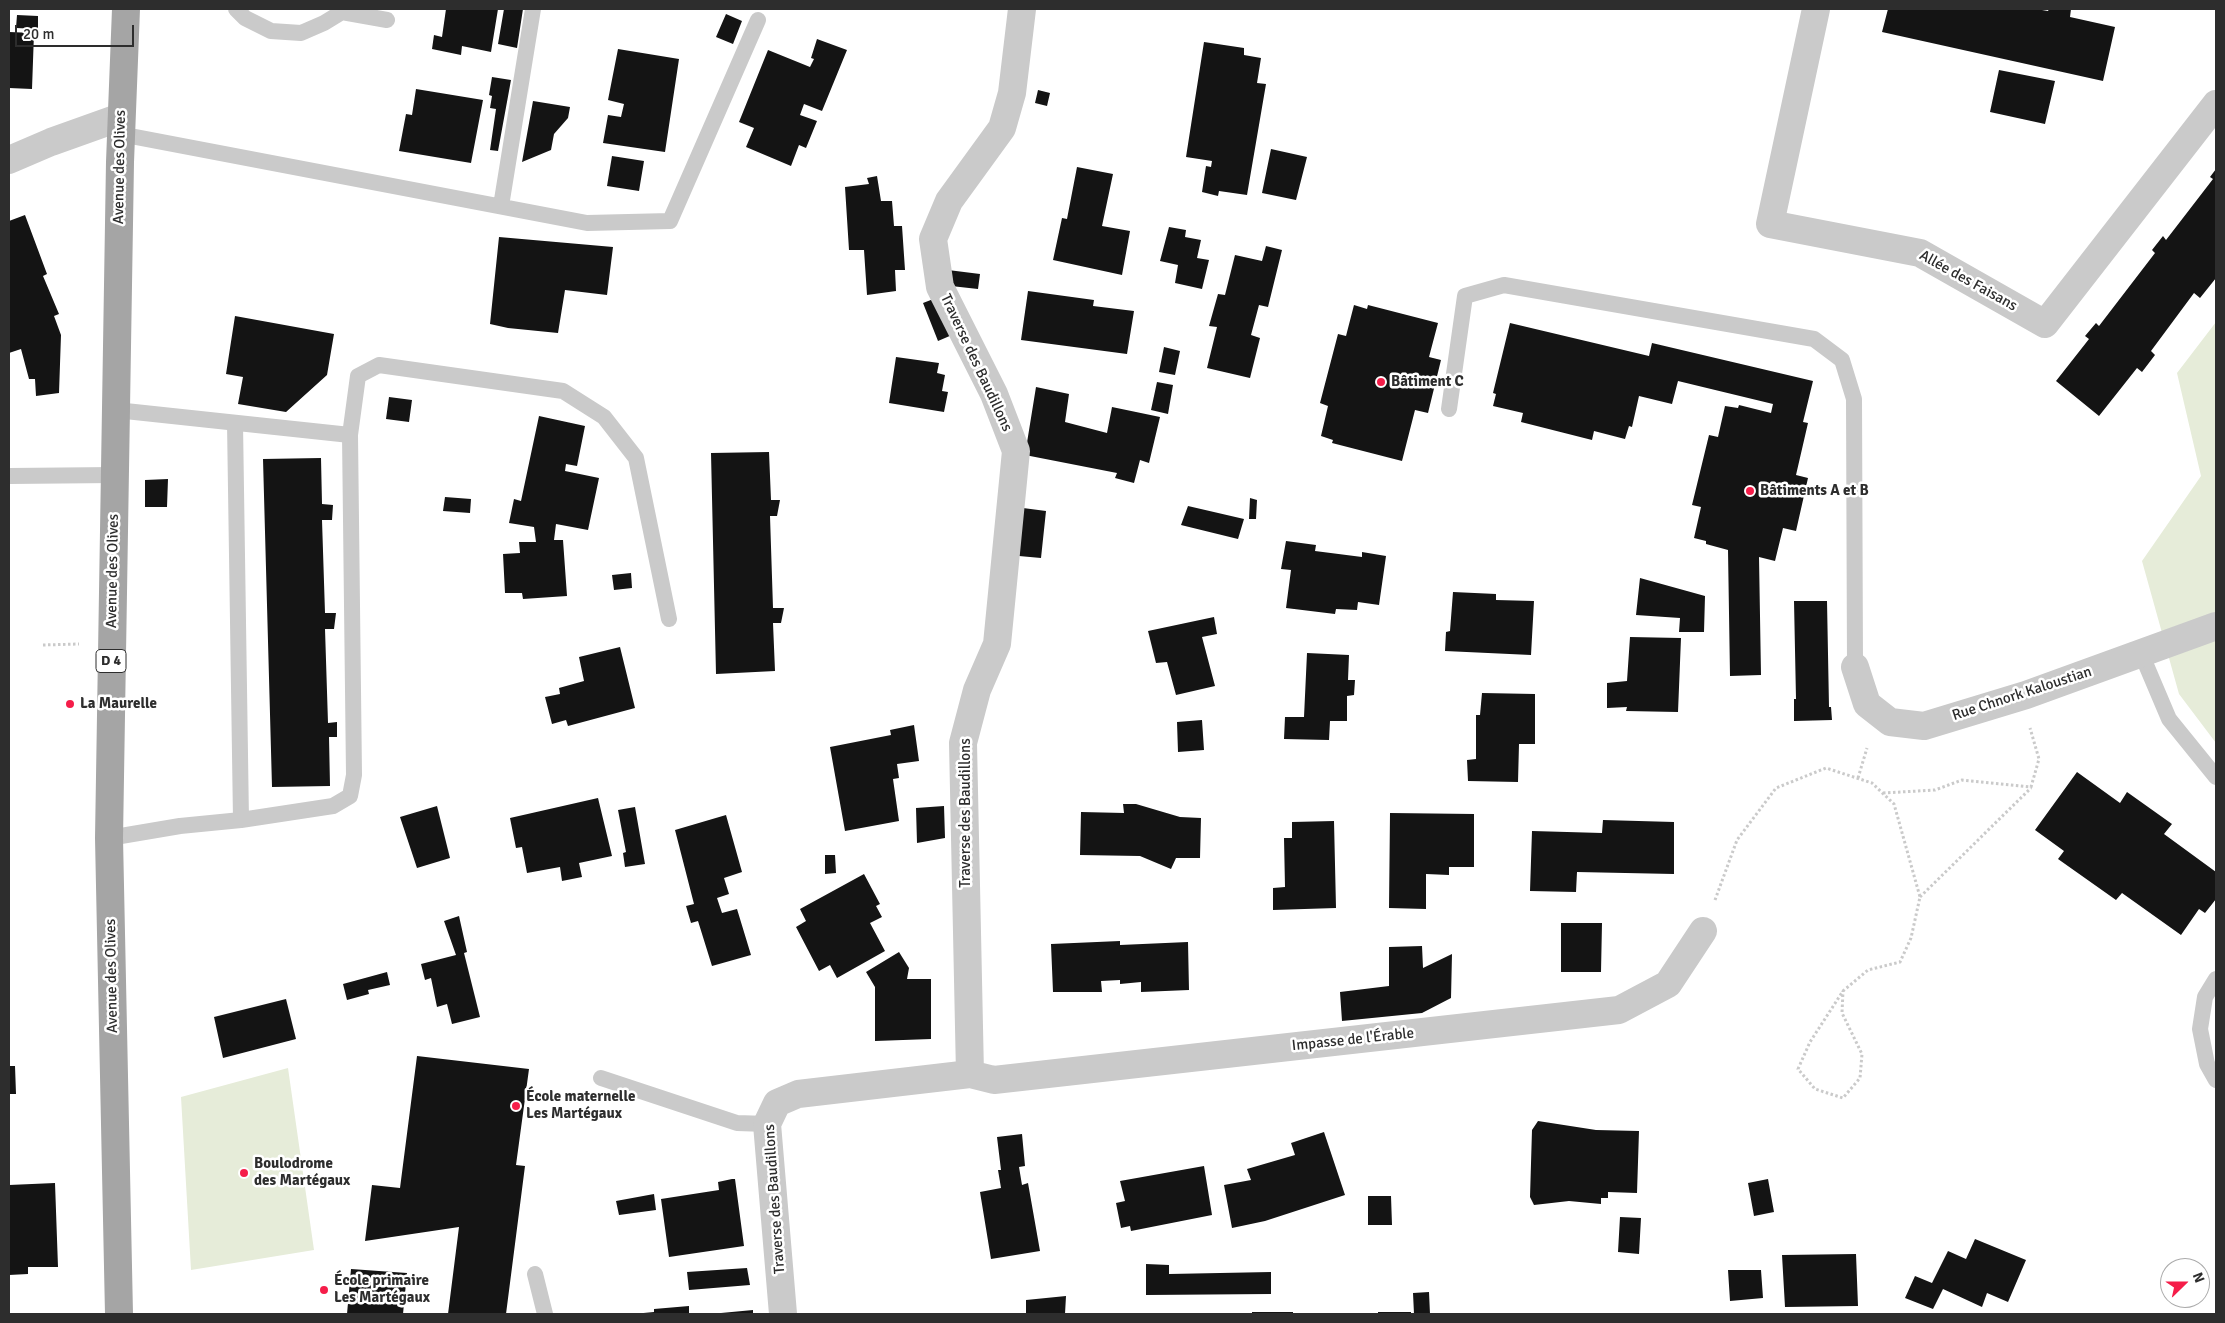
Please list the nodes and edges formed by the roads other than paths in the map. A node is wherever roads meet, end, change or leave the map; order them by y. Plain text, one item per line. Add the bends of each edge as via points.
1 (126, 9) edge
2 (236, 9) edge
3 (533, 9) edge
4 (1022, 9) edge
5 (1816, 9) edge
6 (387, 20) dead end
7 (758, 20) dead end
8 (2216, 104) edge
9 (121, 126) junction
10 (9, 160) edge
11 (501, 206) junction
12 (1449, 409) dead end
13 (116, 410) junction
14 (235, 423) junction
15 (350, 435) junction
16 (115, 475) junction
17 (9, 476) edge
18 (669, 619) dead end
19 (2216, 626) edge
20 (2141, 653) junction
21 (1855, 667) joint
22 (2216, 777) edge
23 (241, 820) junction
24 (108, 838) junction
25 (1703, 931) road end
26 (2216, 979) edge
27 (970, 1074) junction
28 (601, 1078) dead end
29 (2216, 1080) edge
30 (767, 1124) junction
31 (535, 1274) dead end
32 (119, 1314) edge
33 (545, 1314) edge
34 (783, 1314) edge

1 - 9 main road, Avenue des Olives / D 4
2 - 6 lane via 245,18 271,31 301,33 342,12
3 - 11 lane
4 - 27 street, Traverse des Baudillons via 1012,93 1002,128 949,201 933,239 940,288 994,394 1016,451 997,644 977,690 964,743
5 - 8 street, Allée des Faisans via 1770,224 1920,253 2044,324
7 - 11 lane via 670,220 587,223
9 - 10 street via 51,142
9 - 11 lane
9 - 13 main road, Avenue des Olives / D 4
12 - 21 lane via 1465,296 1504,285 1814,339 1842,360 1854,399
13 - 14 lane
13 - 16 main road, Avenue des Olives / D 4
14 - 15 lane
14 - 23 lane
15 - 18 lane via 358,376 379,365 564,391 604,417 636,458
15 - 23 lane via 354,774 350,796 333,806
16 - 17 lane
16 - 24 main road, Avenue des Olives / D 4
19 - 20 street, Rue Chnork Kaloustian
20 - 21 street, Rue Chnork Kaloustian via 2015,699 1924,726 1890,722 1867,704
20 - 22 lane via 2169,719
23 - 24 lane
24 - 32 main road, Avenue des Olives / D 4
25 - 27 street, Impasse de l'Érable via 1668,984 1619,1010 994,1080
26 - 29 lane via 2205,997 2200,1029 2207,1064
27 - 30 street, Traverse des Baudillons via 798,1094 777,1103
28 - 30 lane via 737,1123
30 - 34 street, Traverse des Baudillons
31 - 33 lane

